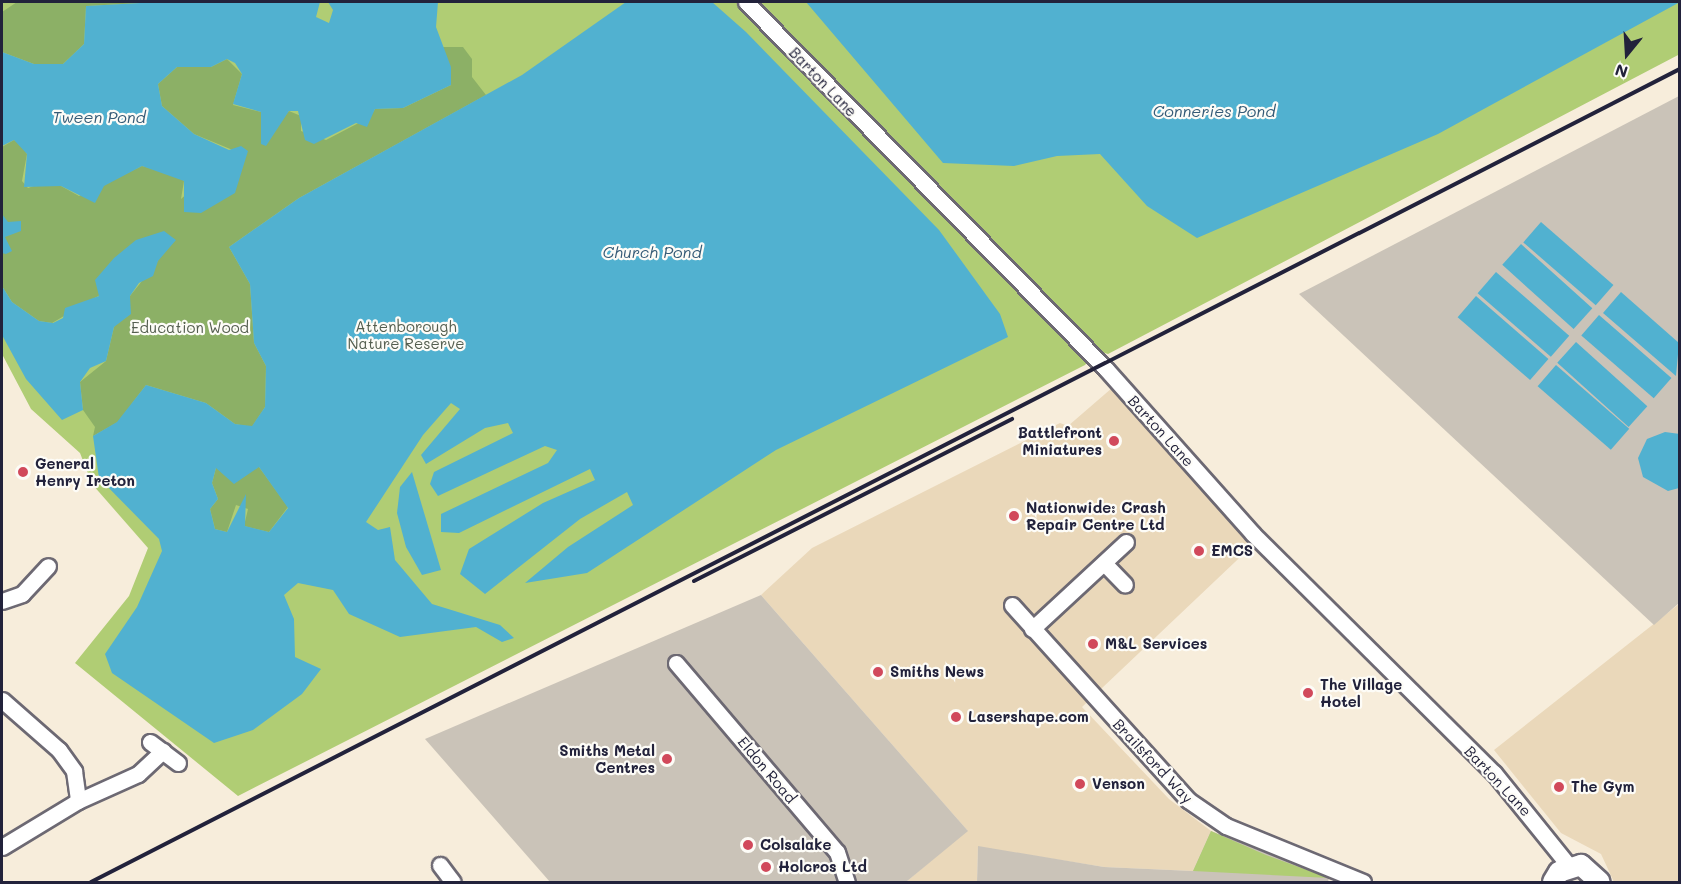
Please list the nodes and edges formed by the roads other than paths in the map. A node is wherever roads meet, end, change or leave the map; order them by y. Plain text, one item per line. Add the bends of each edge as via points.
1 (746, 2) edge
2 (1126, 542) dead end
3 (1104, 563) junction
4 (48, 566) dead end
5 (1125, 585) dead end
6 (2, 601) edge
7 (1012, 605) dead end
8 (1032, 629) junction
9 (676, 663) dead end
10 (2, 700) edge
11 (150, 742) dead end
12 (163, 751) junction
13 (178, 763) dead end
14 (78, 801) junction
15 (2, 847) edge
16 (440, 865) dead end
17 (1569, 866) junction
18 (453, 882) edge
19 (848, 882) edge
20 (1363, 882) edge
21 (1553, 882) edge
22 (1600, 882) edge

1 - 17 street, Barton Lane via 1106,369 1253,534 1494,773
2 - 3 street
3 - 5 street
3 - 8 street
4 - 6 street via 22,594
7 - 8 street, Brailsford Way
8 - 20 street, Brailsford Way via 1173,786 1210,817
9 - 19 street, Eldon Road via 837,852
10 - 14 street via 59,750 74,771
11 - 12 street
12 - 13 street
12 - 14 street via 138,774
14 - 15 street
16 - 18 street
17 - 21 street
17 - 22 street, Barton Lane via 1588,868

